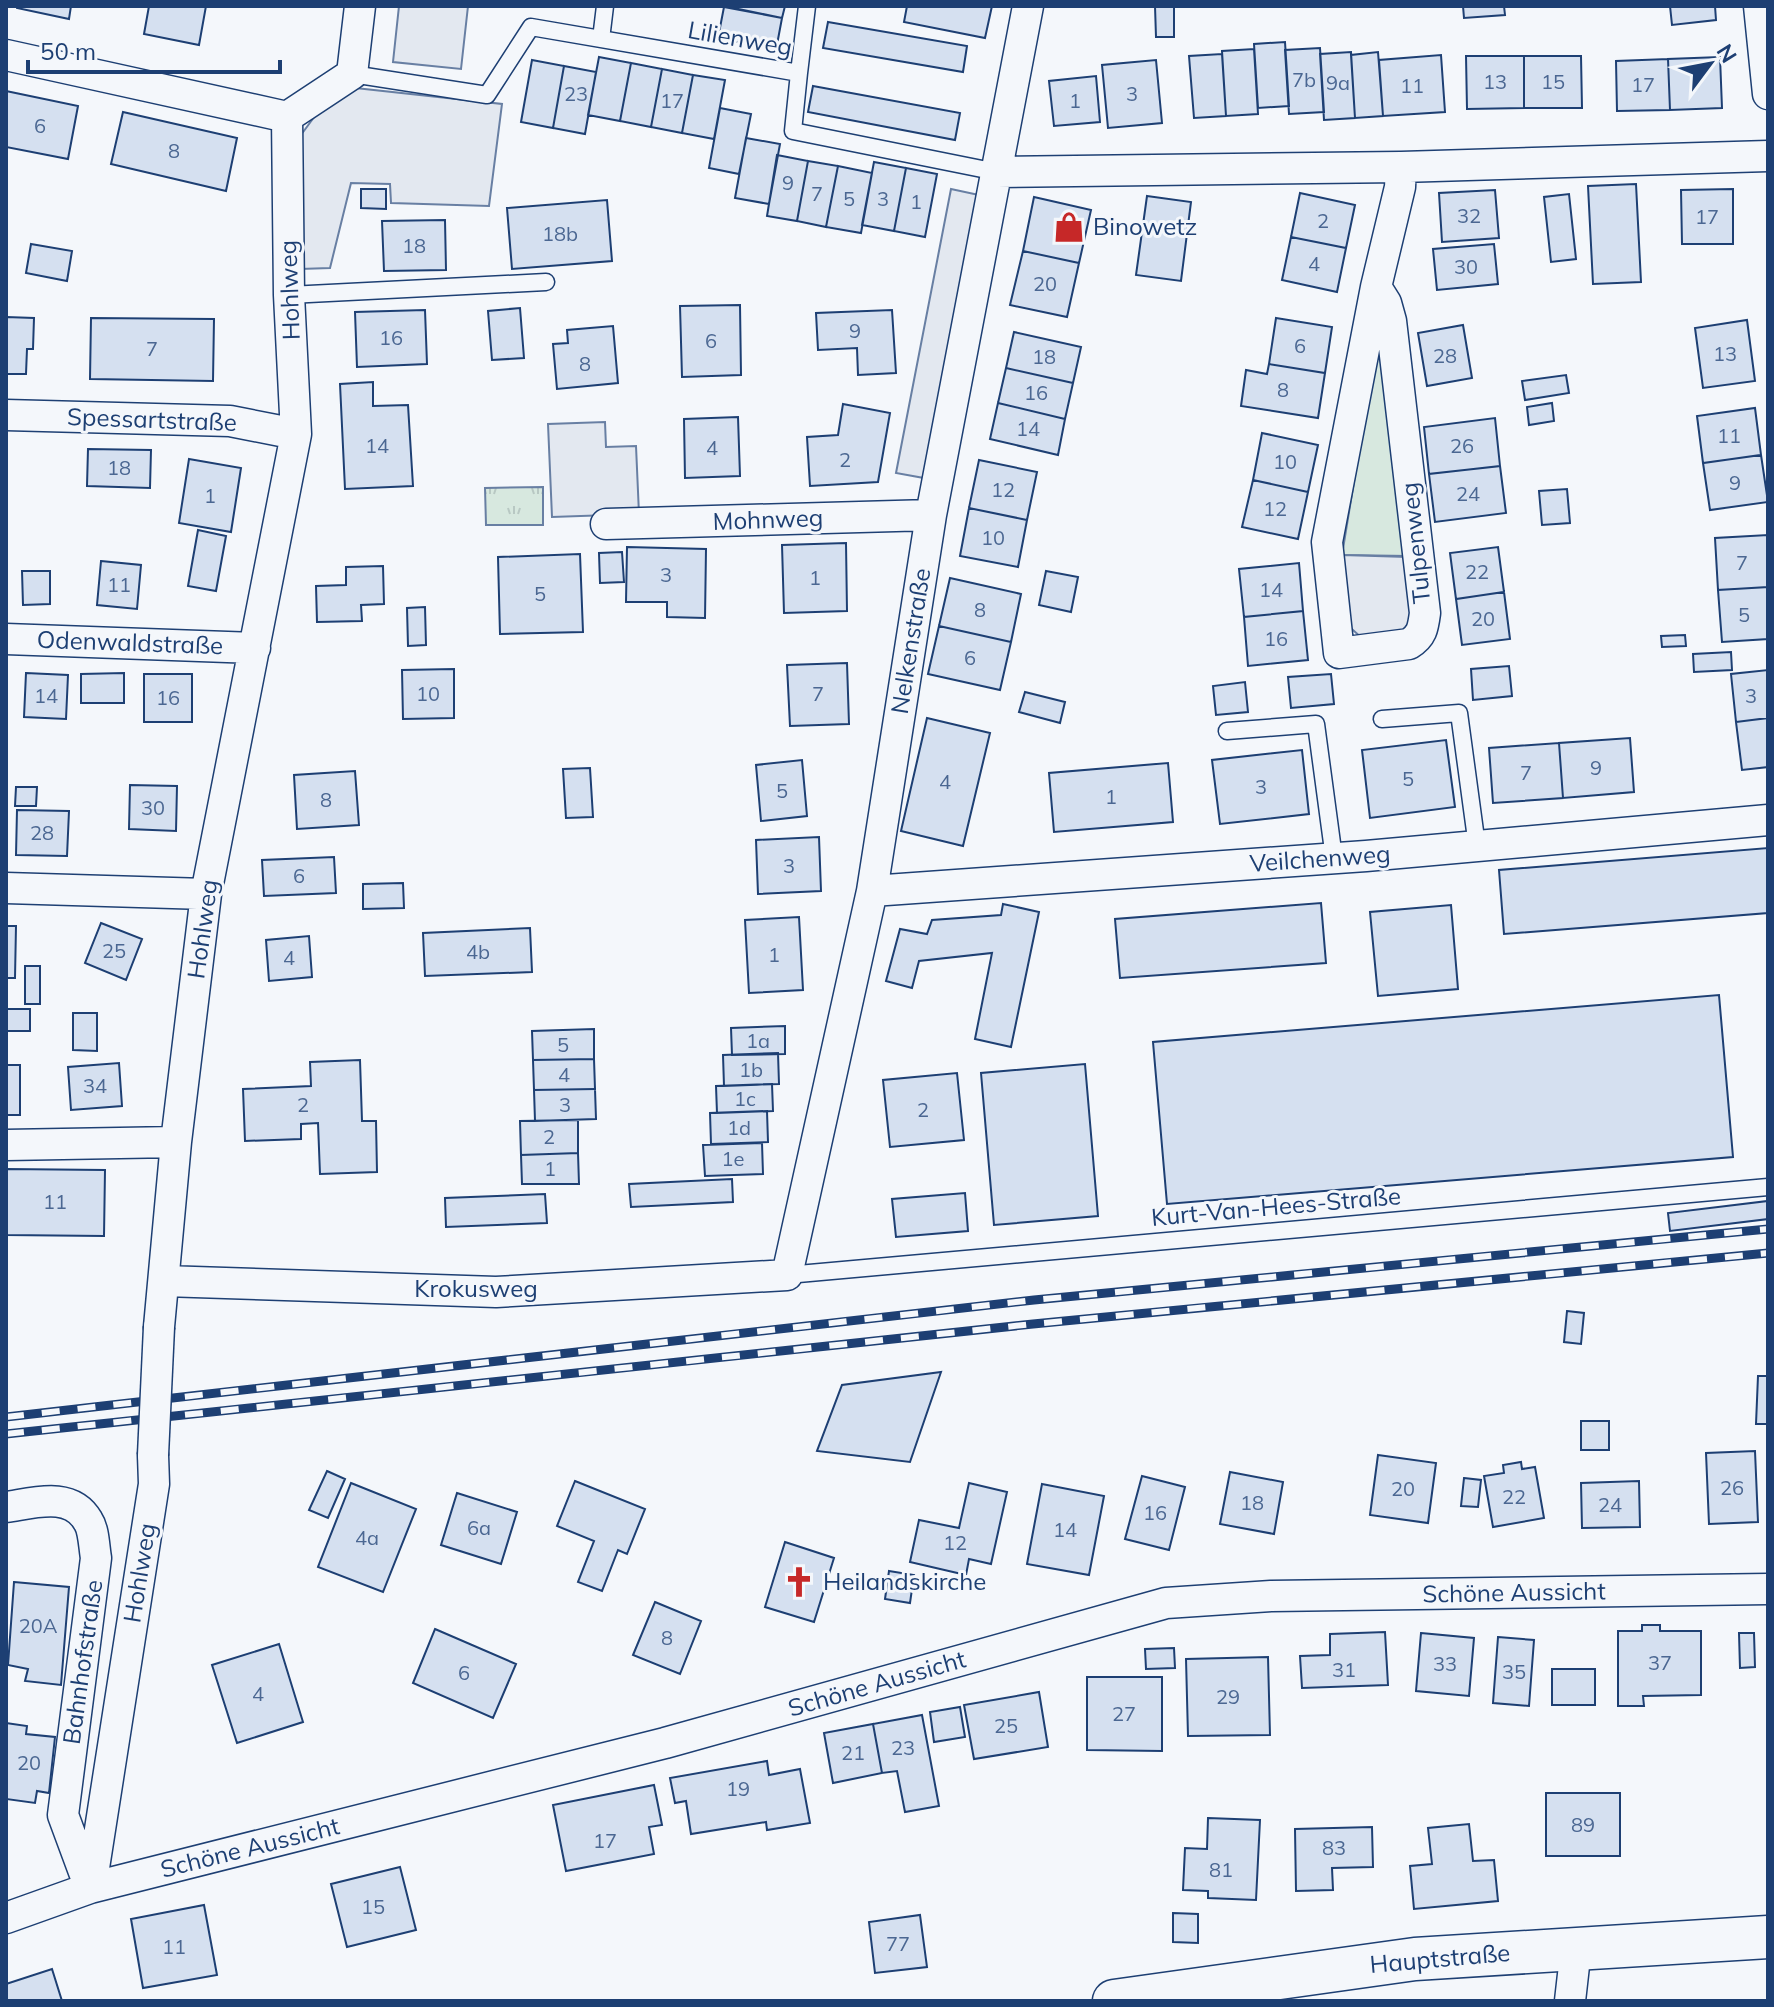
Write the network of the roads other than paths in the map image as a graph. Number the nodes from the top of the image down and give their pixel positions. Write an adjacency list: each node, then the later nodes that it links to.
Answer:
1 (360, 6): 9 (street)
2 (605, 6): 6 (lane)
3 (807, 6): 8 (lane)
4 (1028, 6): 14 (street, Nelkenstraße)
5 (1759, 6): 10 (street)
6 (601, 39): 8 (lane, Lilienweg); 9 (lane, Lilienweg)
7 (6, 55): 11 (street)
8 (799, 73): 14 (lane, Lilienweg)
9 (352, 74): 11 (street)
10 (1768, 94)
11 (287, 117): 17 (street, Hohlweg)
12 (1768, 156): 13 (street)
13 (1401, 167): 14 (street); 16 (street, Tulpenweg)
14 (997, 172): 20 (street, Nelkenstraße)
15 (546, 282): 17 (lane)
16 (1376, 287): 16 (street, Tulpenweg)
17 (289, 295): 19 (street, Hohlweg)
18 (6, 415): 19 (street, Spessartstraße)
19 (296, 434): 23 (street, Hohlweg)
20 (931, 515): 21 (street, Mohnweg); 30 (street, Nelkenstraße)
21 (606, 524)
22 (6, 639): 23 (street, Odenwaldstraße)
23 (255, 648): 31 (street, Hohlweg)
24 (1382, 719): 27 (lane)
25 (1227, 731): 28 (lane)
26 (1768, 820): 27 (street, Veilchenweg)
27 (1477, 846): 28 (street, Veilchenweg)
28 (1334, 858): 30 (street, Veilchenweg)
29 (6, 888): 31 (street)
30 (872, 891): 35 (street, Nelkenstraße)
31 (206, 894): 32 (street, Hohlweg)
32 (176, 1142): 33 (street); 36 (street, Hohlweg)
33 (6, 1145)
34 (1768, 1187): 35 (lane, Kurt-Van-Hees-Straße)
35 (787, 1275): 36 (street, Krokusweg)
36 (164, 1281): 39 (street, Hohlweg, bridge)
37 (6, 1507): 39 (street, Bahnhofstraße)
38 (1768, 1589): 39 (street, Schöne Aussicht)
39 (90, 1888): 40 (street, Schöne Aussicht)
40 (6, 1918)
41 (1768, 1937): 42 (street, Hauptstraße)
42 (1576, 1948): 43 (street, Hauptstraße); 44 (street)
43 (1114, 2001)
44 (1570, 2001)

